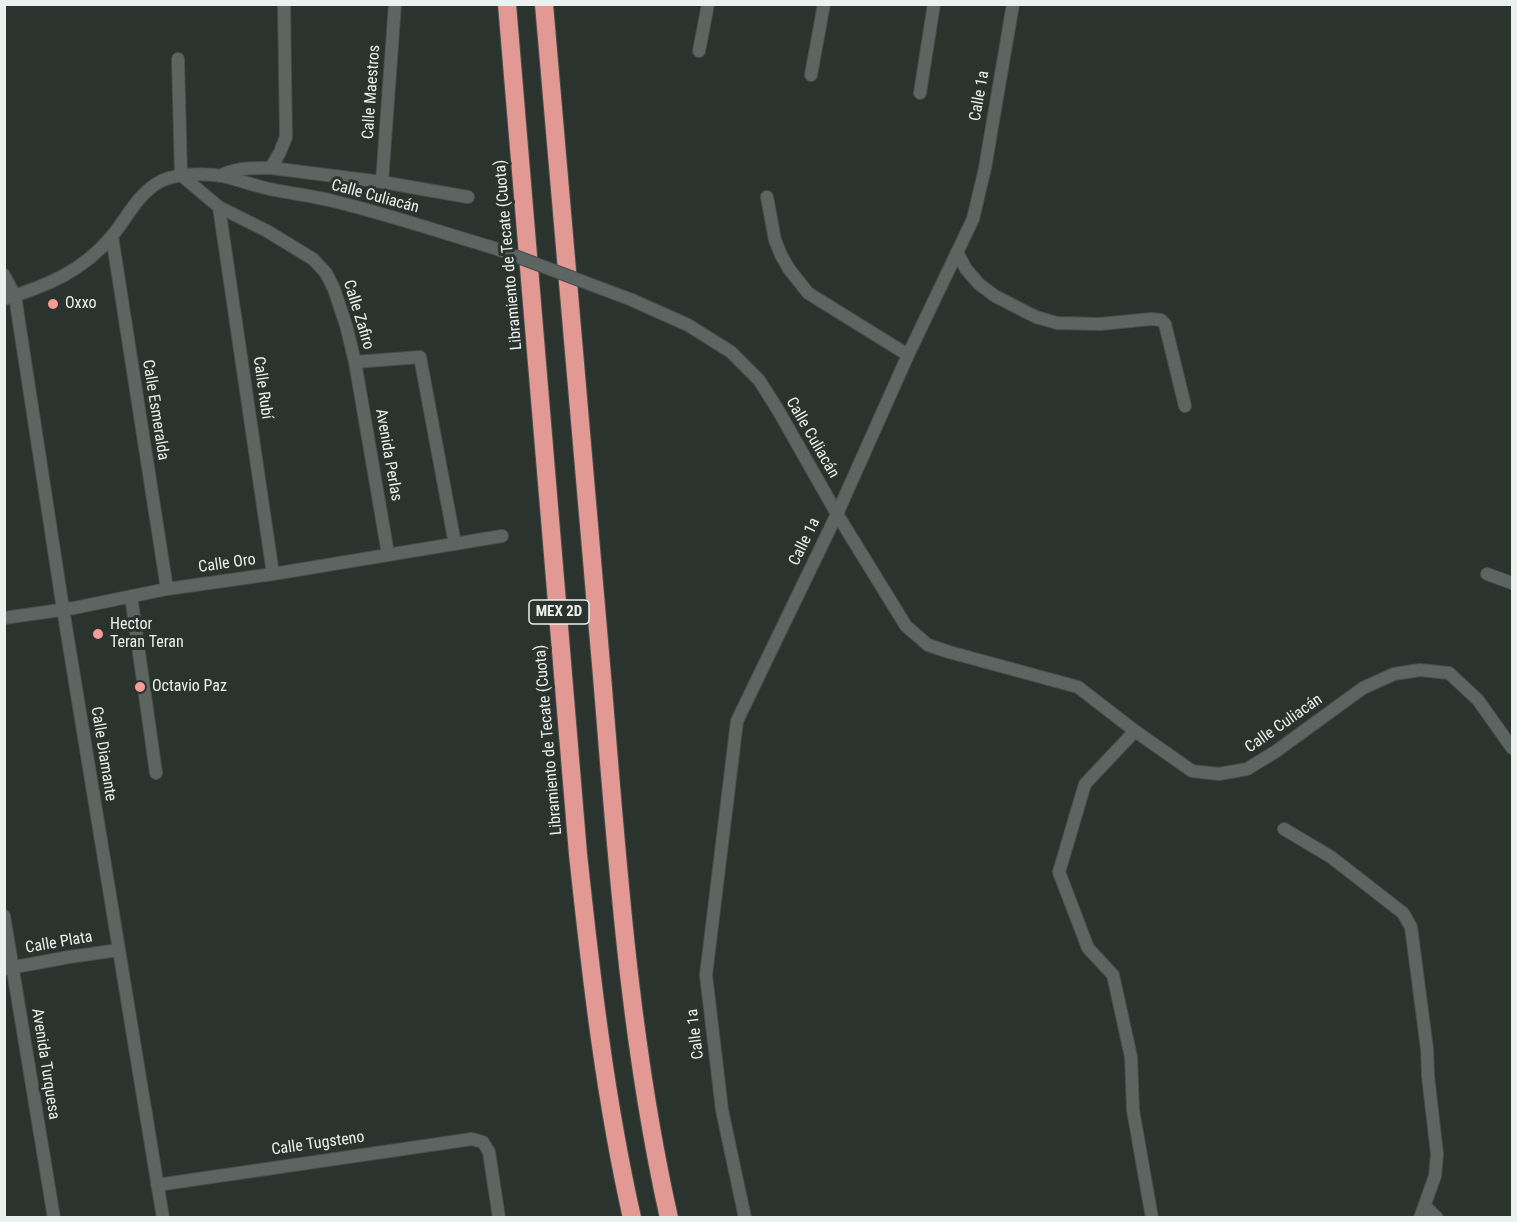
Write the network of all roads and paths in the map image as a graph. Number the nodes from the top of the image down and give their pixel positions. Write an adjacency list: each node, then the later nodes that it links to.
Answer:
1 (284, 4): 13 (street)
2 (395, 4): 16 (street, Calle Maestros)
3 (507, 4): 50 (highway, Libramiento de Tecate (Cuota) / MEX 2D)
4 (544, 4): 51 (highway, MEX 2D)
5 (708, 4): 9 (street)
6 (824, 4): 11 (street)
7 (934, 4): 12 (street)
8 (1013, 4): 21 (street, Calle 1a)
9 (699, 51)
10 (178, 59): 14 (street)
11 (811, 75)
12 (920, 93)
13 (271, 168): 15 (street); 16 (street)
14 (181, 175): 15 (street, Calle Culiacán); 19 (street, Calle Zafiro); 20 (street, Calle Culiacán)
15 (220, 176): 27 (street, Calle Culiacán, bridge)
16 (382, 182): 17 (street)
17 (468, 197)
18 (767, 197): 24 (street)
19 (219, 207): 25 (street, Calle Zafiro); 31 (street, Calle Rubí)
20 (112, 236): 23 (street, Calle Culiacán); 34 (street, Calle Esmeralda)
21 (957, 252): 24 (street, Calle 1a); 26 (street)
22 (4, 275): 23 (street, Calle Diamante)
23 (10, 297): 36 (street, Calle Diamante)
24 (908, 355): 27 (street, Calle 1a)
25 (355, 362): 29 (street, Calle Zafiro); 30 (street, Avenida Perlas)
26 (1185, 406)
27 (837, 514): 38 (street, Calle Culiacán); 52 (street, Calle 1a)
28 (502, 536): 29 (street, Calle Oro)
29 (455, 544): 30 (street, Calle Oro)
30 (388, 554): 31 (street, Calle Oro)
31 (273, 574): 34 (street, Calle Oro)
32 (1487, 574): 33 (street)
33 (1512, 583)
34 (167, 589): 35 (street, Calle Oro)
35 (131, 596): 36 (street, Calle Oro); 40 (street)
36 (63, 609): 37 (street, Calle Oro); 43 (street, Calle Diamante)
37 (4, 618)
38 (1136, 731): 39 (street, Calle Culiacán); 53 (street)
39 (1512, 747)
40 (156, 773)
41 (1284, 829): 46 (street)
42 (4, 916): 44 (street, Avenida Turquesa)
43 (119, 950): 44 (street, Calle Plata); 45 (street, Calle Diamante)
44 (9, 969): 47 (street, Avenida Turquesa)
45 (157, 1185): 48 (street, Calle Diamante); 49 (street, Calle Tugsteno)
46 (1423, 1212): 54 (street)
47 (54, 1218)
48 (163, 1218)
49 (499, 1218)
50 (632, 1218)
51 (669, 1218)
52 (745, 1218)
53 (1152, 1218)
54 (1437, 1218)

